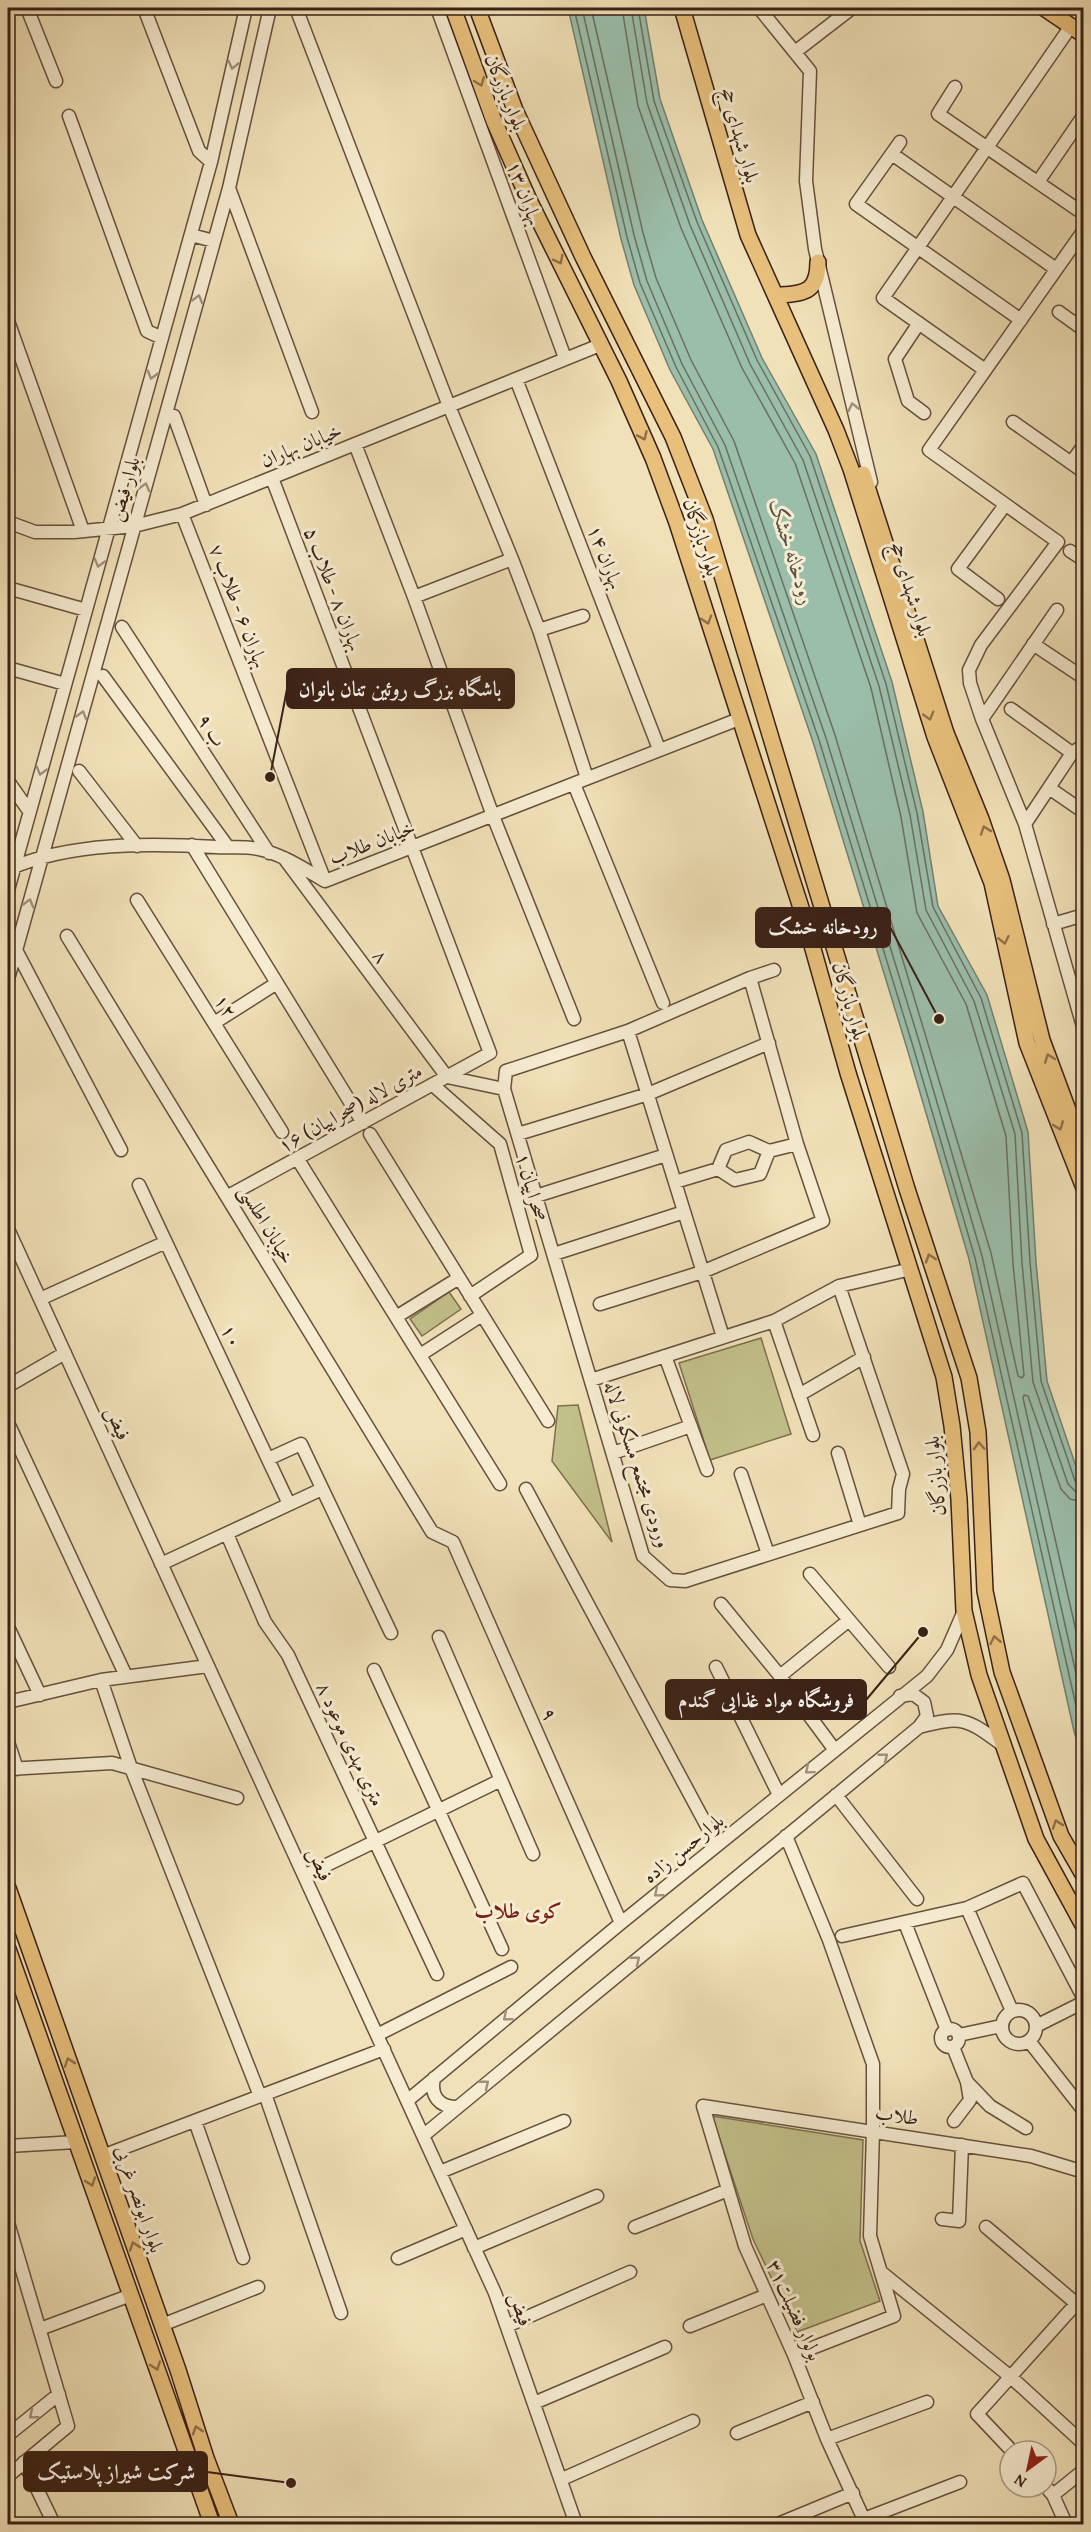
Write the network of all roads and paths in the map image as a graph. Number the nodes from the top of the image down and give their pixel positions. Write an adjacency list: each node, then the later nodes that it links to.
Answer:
1 (27, 8): 18 (street)
2 (144, 8): 25 (street)
3 (246, 8): 25 (street, بلوار فیض, one-way to 25)
4 (270, 8): 27 (street, بلوار فیض)
5 (296, 8): 47 (street)
6 (437, 8): 44 (street, بهاران ۱۳)
7 (453, 8): 16 (main road, بلوار بازرگان)
8 (477, 8): 15 (main road, بلوار بازرگان)
9 (682, 8): 141 (main road, بلوار شهدای حج, one-way to 141)
10 (692, 8): 36 (main road, بلوار شهدای حج)
11 (759, 8): 17 (street)
12 (852, 8): 17 (street)
13 (1044, 8): 14 (main road)
14 (1077, 31): 23 (street)
15 (487, 37): 16 (main road); 122 (main road, بلوار بازرگان)
16 (465, 42): 43 (main road, بلوار بازرگان, one-way to 43)
17 (795, 52): 34 (street)
18 (56, 81)
19 (955, 87): 23 (street)
20 (1083, 115): 26 (street)
21 (69, 116): 42 (street)
22 (900, 142): 24 (street)
23 (987, 147): 26 (street); 28 (street)
24 (892, 154): 28 (street); 33 (street)
25 (212, 162): 31 (street, بلوار فیض)
26 (1038, 182): 29 (street)
27 (229, 188): 32 (street, بلوار فیض); 48 (street)
28 (953, 197): 33 (street); 35 (street)
29 (1083, 214)
30 (1083, 230): 35 (street)
31 (191, 235): 32 (street); 42 (street, بلوار فیض)
32 (214, 241): 62 (street, بلوار فیض, one-way to 32)
33 (918, 248): 38 (street); 40 (street)
34 (818, 262): 36 (main road); 61 (street, one-way to 34)
35 (1056, 269): 38 (street)
36 (781, 295): 61 (main road, بلوار شهدای حج)
37 (1059, 312): 41 (street)
38 (1021, 320): 45 (street)
39 (8, 321): 64 (street)
40 (919, 323): 45 (street); 49 (street)
41 (1083, 330)
42 (162, 338): 63 (street, بلوار فیض, one-way to 63)
43 (600, 345): 44 (street, خیابان بهاران); 82 (main road, بلوار بازرگان, one-way to 82)
44 (565, 358): 46 (street, خیابان بهاران)
45 (985, 370): 58 (street)
46 (516, 379): 47 (street, خیابان بهاران); 85 (street, بهاران ۱۴)
47 (449, 406): 52 (street, خیابان بهاران); 66 (street)
48 (312, 412)
49 (924, 413)
50 (174, 416): 57 (street)
51 (1012, 422): 54 (street)
52 (355, 444): 56 (street, خیابان بهاران); 69 (street)
53 (1083, 445): 54 (street)
54 (1071, 463): 55 (street)
55 (1083, 472)
56 (272, 478): 57 (street, خیابان بهاران); 99 (street, بهاران ۸ - طلاب ۵)
57 (206, 505): 59 (street, خیابان بهاران)
58 (1005, 505): 70 (street); 83 (street)
59 (182, 514): 62 (street, خیابان بهاران); 104 (street, بهاران ۶ - طلاب ۷)
60 (8, 522): 64 (street, خیابان بهاران)
61 (881, 525): 135 (main road, بلوار شهدای حج, one-way to 61)
62 (134, 526): 63 (street, خیابان بهاران); 101 (street, بلوار فیض, one-way to 62)
63 (109, 529): 64 (street, خیابان بهاران); 72 (street, بلوار فیض, one-way to 72)
64 (83, 531)
65 (1070, 551): 67 (street)
66 (512, 559): 69 (street); 75 (street)
67 (1083, 560)
68 (8, 588): 72 (street)
69 (414, 597): 94 (street)
70 (998, 599)
71 (1057, 609): 76 (street)
72 (86, 610): 80 (street, بلوار فیض)
73 (583, 616): 75 (street)
74 (122, 627): 100 (street, ۹ ب)
75 (539, 630): 88 (street)
76 (1033, 644): 79 (street); 83 (street)
77 (8, 668): 80 (street)
78 (103, 676): 98 (street)
79 (1083, 678)
80 (65, 684): 92 (street, بلوار فیض, one-way to 92)
81 (1011, 709): 86 (street)
82 (738, 718): 85 (street, خیابان طلاب); 123 (main road, بلوار بازرگان)
83 (982, 719): 95 (street)
84 (1083, 745): 86 (street)
85 (658, 749): 88 (street, خیابان طلاب)
86 (1072, 753): 91 (street)
87 (79, 771): 97 (street)
88 (587, 778): 90 (street, خیابان طلاب)
89 (8, 781): 92 (street)
90 (574, 784): 94 (street, خیابان طلاب); 115 (street)
91 (1049, 788): 93 (street); 95 (street)
92 (29, 812): 103 (street, بلوار فیض)
93 (1083, 812)
94 (493, 816): 99 (street, خیابان طلاب); 116 (street)
95 (1024, 824): 108 (street)
96 (192, 845): 97 (street, خیابان طلاب); 98 (street, خیابان طلاب); 114 (street)
97 (137, 846): 101 (street, خیابان طلاب)
98 (228, 848): 100 (street, خیابان طلاب)
99 (412, 848): 104 (street, خیابان طلاب); 121 (street, بهاران ۸ - طلاب ۵)
100 (269, 853): 102 (street, خیابان طلاب)
101 (41, 858): 103 (street, خیابان طلاب); 110 (street, بلوار فیض, one-way to 101)
102 (284, 858): 104 (street, خیابان طلاب); 124 (street, ۸)
103 (11, 868): 105 (street, بلوار فیض)
104 (325, 881)
105 (8, 890)
106 (137, 900): 117 (street, ۱۲)
107 (1083, 915): 108 (street)
108 (1053, 924): 118 (street)
109 (67, 936): 142 (street, خيابان اطلسى)
110 (16, 950): 113 (street, بلوار فیض); 133 (street)
111 (774, 970): 112 (street)
112 (750, 978): 119 (street); 120 (street)
113 (8, 980)
114 (277, 983): 117 (street); 128 (street)
115 (663, 1003)
116 (574, 1019)
117 (214, 1023): 129 (street, ۱۲)
118 (1083, 1030)
119 (628, 1031): 126 (street); 127 (street)
120 (770, 1043): 127 (street); 132 (street)
121 (490, 1053): 124 (street, ۱۶ متری لاله (صحراییان))
122 (872, 1072): 123 (main road); 217 (main road, بلوار بازرگان, one-way to 122)
123 (848, 1073): 148 (main road, بلوار بازرگان)
124 (447, 1077): 125 (street, ۱۶ متری لاله (صحراییان)); 126 (street)
125 (433, 1085): 128 (street, ۱۶ متری لاله (صحراییان)); 152 (street, صحراییان ۱)
126 (504, 1089): 131 (street, ورودی مجتمع مسکونی لاله)
127 (648, 1094): 131 (street); 136 (street)
128 (363, 1123): 137 (street, ۱۶ متری لاله (صحراییان))
129 (282, 1132)
130 (370, 1134): 150 (street)
131 (518, 1134): 143 (street, ورودی مجتمع مسکونی لاله)
132 (797, 1144): 134 (street); 149 (street)
133 (121, 1150)
134 (769, 1151): 138 (street); 138 (street)
135 (1083, 1153)
136 (666, 1155): 139 (street); 143 (street)
137 (297, 1158): 142 (street, ۱۶ متری لاله (صحراییان)); 156 (street)
138 (718, 1169): 139 (street)
139 (675, 1182): 144 (street)
140 (139, 1185): 146 (street, ۱۰)
141 (1083, 1188)
142 (228, 1196): 180 (street, خيابان اطلسى)
143 (536, 1196): 147 (street, ورودی مجتمع مسکونی لاله)
144 (684, 1212): 147 (street); 149 (street)
145 (8, 1229): 153 (street, فیض)
146 (166, 1242): 153 (street); 172 (street, ۱۰)
147 (554, 1254): 163 (street, ورودی مجتمع مسکونی لاله)
148 (911, 1269): 151 (street); 186 (main road, بلوار بازرگان)
149 (702, 1272): 154 (street); 158 (street)
150 (459, 1278): 152 (street); 156 (street)
151 (839, 1286): 157 (street); 162 (street, ورودی مجتمع مسکونی لاله)
152 (470, 1296): 155 (street)
153 (40, 1299): 159 (street, فیض)
154 (600, 1304)
155 (482, 1315): 160 (street); 166 (street)
156 (396, 1317): 160 (street)
157 (774, 1321): 158 (street); 165 (street)
158 (723, 1337): 161 (street)
159 (65, 1353): 164 (street); 183 (street, فیض)
160 (420, 1355): 175 (street)
161 (665, 1356): 163 (street); 168 (street)
162 (864, 1357): 165 (street); 179 (street, ورودی مجتمع مسکونی لاله)
163 (591, 1380): 170 (street, ورودی مجتمع مسکونی لاله)
164 (8, 1386)
165 (799, 1395): 169 (street)
166 (548, 1421)
167 (8, 1423): 195 (street)
168 (691, 1426): 170 (street); 173 (street)
169 (813, 1435)
170 (613, 1453): 182 (street, ورودی مجتمع مسکونی لاله)
171 (838, 1453): 179 (street)
172 (268, 1459): 177 (street); 178 (street, ۱۰)
173 (707, 1470)
174 (741, 1474): 182 (street)
175 (500, 1484)
176 (526, 1488): 214 (street)
177 (322, 1489): 178 (street); 189 (street)
178 (289, 1504): 181 (street)
179 (860, 1525): 182 (street, ورودی مجتمع مسکونی لاله)
180 (432, 1532): 221 (street, ۹)
181 (227, 1533): 183 (street); 213 (street, ۸ متری مهدی موعود)
182 (768, 1554)
183 (161, 1564): 191 (street, فیض)
184 (810, 1574): 187 (street)
185 (721, 1604): 196 (street)
186 (964, 1611): 199 (street, بلوارحسن زاده); 203 (main road, بلوار بازرگان)
187 (849, 1620): 193 (street); 196 (street)
188 (8, 1627): 198 (street)
189 (391, 1633)
190 (439, 1637): 207 (street)
191 (208, 1666): 195 (street); 216 (street, فیض)
192 (716, 1667): 209 (street)
193 (889, 1667)
194 (374, 1670): 211 (street)
195 (126, 1676): 197 (street)
196 (780, 1676): 204 (street)
197 (101, 1680): 198 (street); 205 (street)
198 (39, 1695): 200 (street)
199 (899, 1697): 201 (street); 204 (street, بلوارحسن زاده)
200 (8, 1702)
201 (919, 1727): 203 (street); 208 (street, one-way to 201)
202 (8, 1742): 206 (street)
203 (1004, 1746): 224 (main road, بلوار بازرگان)
204 (834, 1749): 209 (street, بلوارحسن زاده, one-way to 209)
205 (131, 1768): 206 (street); 210 (street); 243 (street)
206 (12, 1769)
207 (501, 1780): 211 (street); 215 (street)
208 (836, 1795): 212 (street); 219 (street)
209 (779, 1796): 214 (street, بلوارحسن زاده)
210 (237, 1798)
211 (439, 1810): 213 (street); 227 (street)
212 (786, 1836): 248 (street, one-way to 212); 254 (street)
213 (375, 1841): 216 (street); 230 (street, ۸ متری مهدی موعود)
214 (717, 1845): 221 (street, بلوارحسن زاده, one-way to 221)
215 (533, 1854)
216 (304, 1876): 237 (street, فیض)
217 (1083, 1876)
218 (8, 1888): 231 (main road, بلوار ابونصر غربی)
219 (917, 1899)
220 (967, 1908): 222 (street); 233 (street); 234 (street)
221 (621, 1923): 241 (street, بلوارحسن زاده, one-way to 241)
222 (906, 1923): 223 (street); 226 (street)
223 (891, 1925): 225 (street); 226 (street)
224 (1083, 1927)
225 (842, 1936)
226 (911, 1942): 238 (street)
227 (502, 1948)
228 (8, 1949): 232 (main road, بلوار ابونصر غربی)
229 (511, 1967): 237 (street)
230 (438, 1974)
231 (43, 1988): 232 (main road); 259 (main road, بلوار ابونصر غربی, one-way to 231)
232 (23, 1994): 256 (main road, بلوار ابونصر غربی)
233 (1083, 2000): 236 (street)
234 (1012, 2011): 235 (street); 236 (street)
235 (1001, 2026): 238 (street); 239 (street)
236 (1036, 2026): 239 (street)
237 (377, 2035): 240 (street, فیض)
238 (956, 2041): 242 (street)
239 (1029, 2041): 249 (street)
240 (384, 2049): 243 (street); 245 (street, فیض)
241 (434, 2078): 245 (street, بلوارحسن زاده); 248 (street)
242 (967, 2082): 244 (street); 247 (street)
243 (262, 2095): 250 (street); 278 (street)
244 (970, 2100): 247 (street); 252 (street)
245 (407, 2101): 255 (street, فیض)
246 (703, 2106): 254 (street, طلاب); 262 (street, بولوار فضیلت۳۱)
247 (990, 2106): 253 (street)
248 (457, 2107): 255 (street)
249 (1083, 2111)
250 (195, 2121): 259 (street); 270 (street)
251 (564, 2121): 260 (street)
252 (954, 2121)
253 (1026, 2128)
254 (873, 2131): 257 (street, طلاب); 272 (street)
255 (424, 2135): 260 (street, فیض)
256 (76, 2142): 258 (street); 275 (main road, بلوار ابونصر غربی, one-way to 275)
257 (962, 2145): 261 (street, طلاب); 264 (street)
258 (8, 2146)
259 (102, 2156): 279 (main road, بلوار ابونصر غربی, one-way to 259)
260 (440, 2172): 268 (street, فیض)
261 (1083, 2172)
262 (728, 2190): 266 (street); 276 (street, بولوار فضیلت۳۱)
263 (597, 2196): 269 (street)
264 (942, 2219)
265 (9, 2226): 282 (street)
266 (635, 2227)
267 (987, 2227): 277 (street)
268 (466, 2229): 269 (street, فیض); 271 (street)
269 (474, 2248): 280 (street, فیض)
270 (243, 2258)
271 (398, 2258)
272 (880, 2271): 284 (street); 285 (street)
273 (630, 2272): 280 (street)
274 (258, 2287): 279 (street)
275 (131, 2295): 282 (street); 306 (main road, بلوار ابونصر غربی, one-way to 306)
276 (767, 2295): 281 (street); 284 (street, بولوار فضیلت۳۱)
277 (1081, 2303): 285 (street)
278 (340, 2313)
279 (162, 2325): 307 (main road, بلوار ابونصر غربی, one-way to 279)
280 (507, 2326): 289 (street, فیض)
281 (690, 2326)
282 (40, 2329): 286 (street)
283 (665, 2347): 289 (street)
284 (794, 2355): 287 (street, بولوار فضیلت۳۱)
285 (1012, 2378): 294 (street); 295 (street)
286 (58, 2394): 292 (street, one-way to 292); 296 (street)
287 (813, 2402): 291 (street); 293 (street, بولوار فضیلت۳۱)
288 (927, 2402): 293 (street)
289 (534, 2403): 299 (street, فیض)
290 (693, 2421): 299 (street)
291 (737, 2433)
292 (8, 2435)
293 (827, 2439): 302 (street, بولوار فضیلت۳۱)
294 (1001, 2439)
295 (1083, 2444)
296 (24, 2462): 298 (street); 305 (street)
297 (1083, 2470): 301 (street)
298 (8, 2476)
299 (562, 2479): 308 (street, فیض)
300 (960, 2482): 304 (street)
301 (1058, 2485)
302 (853, 2493): 304 (street, بولوار فضیلت۳۱); 309 (street)
303 (1053, 2499): 310 (street)
304 (865, 2522)
305 (54, 2524)
306 (212, 2524)
307 (231, 2524)
308 (576, 2524)
309 (778, 2524)
310 (1066, 2524)

